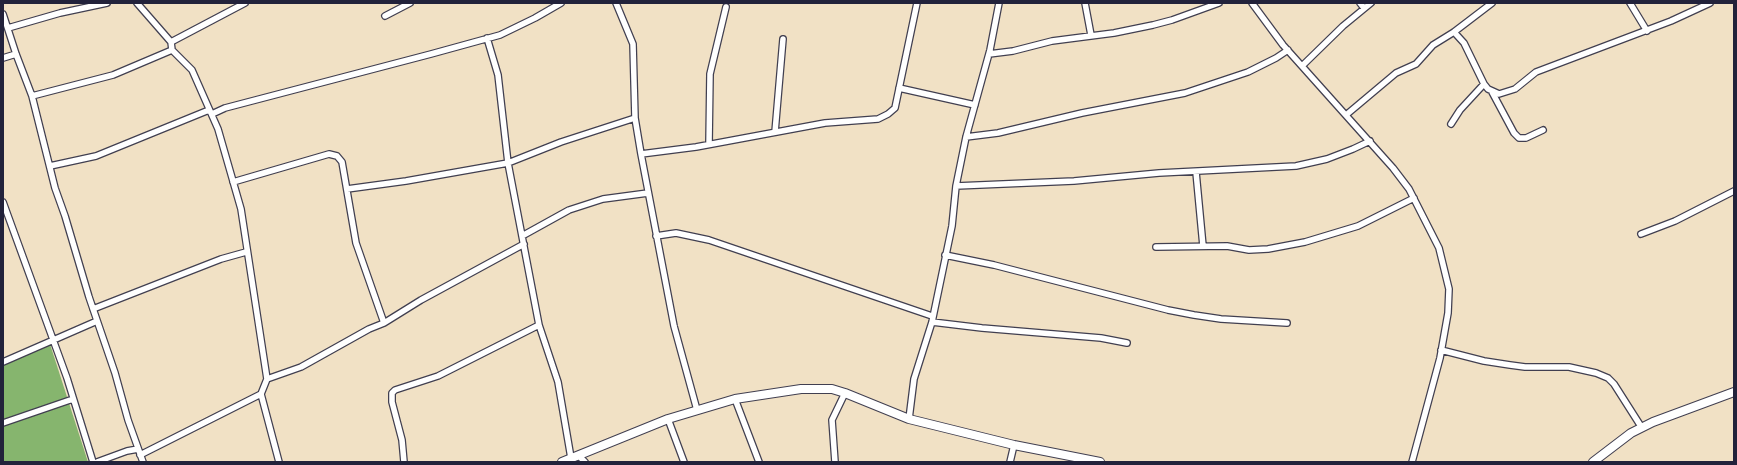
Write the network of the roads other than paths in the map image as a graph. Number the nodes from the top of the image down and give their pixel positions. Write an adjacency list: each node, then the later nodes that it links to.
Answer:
1 (108, 3): 21 (street)
2 (137, 3): 27 (street)
3 (245, 3): 27 (street)
4 (410, 3): 20 (street)
5 (561, 3): 25 (street)
6 (616, 3): 41 (street)
7 (917, 3): 35 (street)
8 (999, 3): 31 (street)
9 (1085, 3): 24 (street)
10 (1219, 3): 24 (street)
11 (1252, 3): 29 (street)
12 (1360, 3): 18 (street)
13 (1371, 3): 18 (street)
14 (1492, 3): 23 (street)
15 (1630, 3): 22 (street)
16 (1710, 3): 22 (street)
17 (726, 7): 47 (street)
18 (1364, 8): 33 (street)
19 (3, 14): 21 (street)
20 (385, 16)
21 (8, 28): 30 (street)
22 (1647, 31): 36 (street)
23 (1454, 32): 34 (street); 40 (street)
24 (1091, 35): 31 (street)
25 (487, 38): 39 (street); 49 (street)
26 (783, 39): 44 (street)
27 (170, 42): 28 (street)
28 (172, 50): 37 (street); 39 (street)
29 (1288, 50): 33 (street); 45 (street)
30 (16, 54): 32 (street); 37 (street)
31 (989, 54): 38 (street)
32 (3, 58)
33 (1302, 66): 40 (street)
34 (1484, 84): 36 (street); 42 (street)
35 (899, 88): 38 (street); 44 (street)
36 (1492, 92): 43 (street)
37 (32, 96): 50 (street)
38 (974, 105): 45 (street)
39 (210, 112): 50 (street); 52 (street)
40 (1346, 115): 46 (street)
41 (635, 118): 48 (street); 49 (street)
42 (1451, 124)
43 (1543, 130)
44 (775, 132): 47 (street)
45 (966, 137): 53 (street)
46 (1370, 141): 51 (street); 57 (street)
47 (709, 144): 48 (street)
48 (641, 154): 56 (street)
49 (508, 164): 54 (street); 60 (street)
50 (50, 166): 67 (street)
51 (1196, 172): 53 (street); 63 (street)
52 (233, 182): 54 (street); 65 (street)
53 (956, 186): 66 (street)
54 (347, 189): 70 (street)
55 (1734, 191): 59 (street)
56 (648, 193): 60 (street); 61 (street)
57 (1414, 198): 63 (street); 75 (street)
58 (4, 206): 73 (street)
59 (1641, 234)
60 (522, 236): 62 (street)
61 (656, 236): 68 (street); 83 (street)
62 (524, 244): 70 (street); 72 (street)
63 (1203, 246): 64 (street)
64 (1156, 247)
65 (246, 252): 67 (street); 77 (street)
66 (945, 255): 68 (street); 71 (street)
67 (93, 309): 69 (street)
68 (932, 319): 74 (street); 85 (street)
69 (97, 321): 73 (street); 89 (street)
70 (384, 323): 77 (street)
71 (1287, 323)
72 (539, 325): 90 (street); 95 (street)
73 (53, 340): 76 (street); 81 (street)
74 (1127, 344)
75 (1441, 350): 87 (street); 103 (street)
76 (3, 362)
77 (267, 379): 80 (street)
78 (1734, 392): 87 (street)
79 (845, 393): 82 (street); 85 (street); 100 (street)
80 (261, 394): 89 (street); 94 (street)
81 (73, 399): 86 (street); 91 (street)
82 (735, 399): 83 (street); 99 (street)
83 (697, 410): 84 (street)
84 (668, 419): 90 (street); 98 (street)
85 (909, 419): 88 (street)
86 (3, 423)
87 (1642, 428): 104 (street)
88 (1014, 445): 101 (street); 102 (street)
89 (139, 452): 92 (street); 93 (street)
90 (574, 456): 96 (street); 97 (street)
91 (93, 462)
92 (97, 462)
93 (143, 462)
94 (279, 462)
95 (404, 462)
96 (562, 462)
97 (585, 462)
98 (684, 462)
99 (759, 462)
100 (835, 462)
101 (1010, 462)
102 (1100, 462)
103 (1412, 462)
104 (1594, 462)

